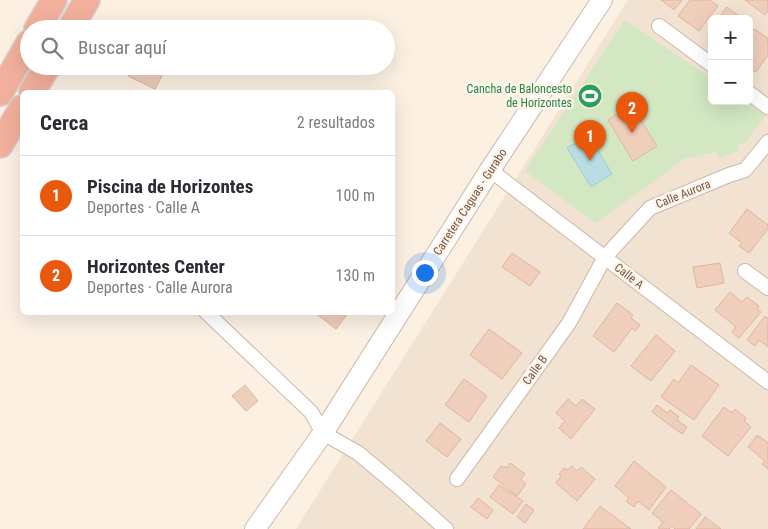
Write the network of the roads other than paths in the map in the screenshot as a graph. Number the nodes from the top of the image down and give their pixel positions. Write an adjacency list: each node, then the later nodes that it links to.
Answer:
1 (54, 0): 4 (highway)
2 (87, 0): 5 (highway)
3 (602, 0): 17 (main road, Carretera Caguas - Gurabo)
4 (42, 20)
5 (75, 20)
6 (659, 26): 8 (street)
7 (20, 59): 11 (highway)
8 (708, 62)
9 (42, 75): 10 (highway)
10 (33, 90)
11 (0, 93)
12 (753, 96): 13 (street)
13 (768, 107)
14 (20, 111): 16 (highway)
15 (768, 142): 18 (street, Calle Aurora)
16 (0, 145)
17 (490, 170): 18 (street, Calle A); 23 (main road, Carretera Caguas - Gurabo)
18 (605, 258): 22 (street, Calle A); 24 (street, Calle B)
19 (745, 271): 20 (street)
20 (768, 288)
21 (209, 315): 23 (street)
22 (768, 382)
23 (323, 433): 25 (main road, Carretera Caguas - Gurabo); 26 (street)
24 (457, 478)
25 (255, 529)
26 (446, 529)

